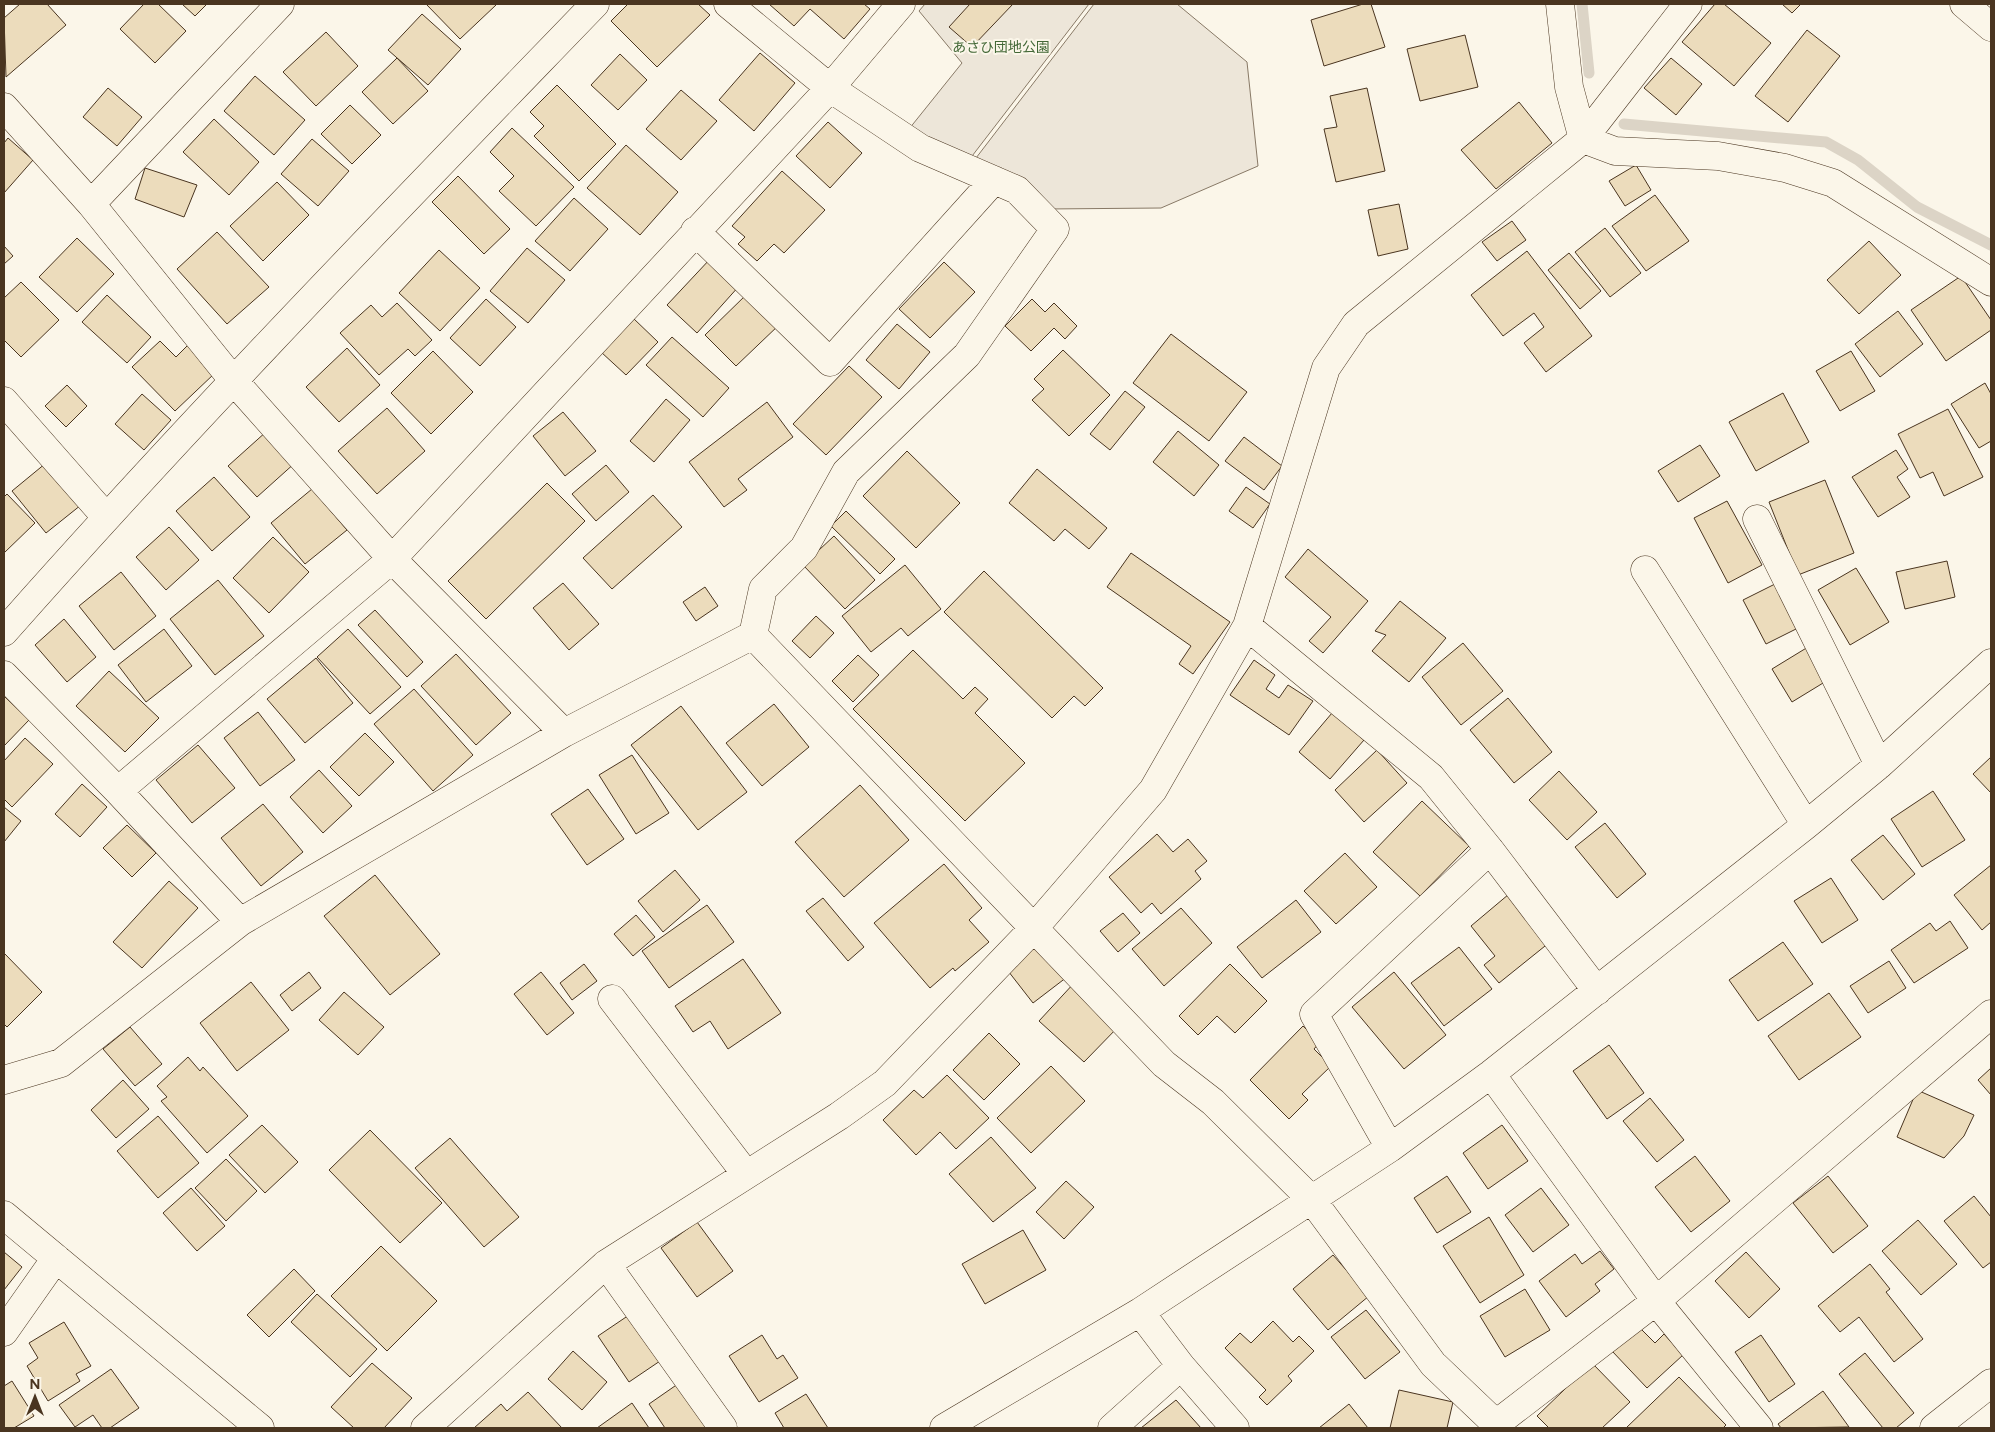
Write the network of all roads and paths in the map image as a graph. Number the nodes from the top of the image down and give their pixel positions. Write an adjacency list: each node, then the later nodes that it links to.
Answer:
1 (280, 4): 13 (street)
2 (595, 4): 16 (street)
3 (728, 4): 9 (street)
4 (901, 4): 9 (street)
5 (1560, 4): 11 (street)
6 (1688, 4): 11 (street)
7 (1964, 4): 8 (street)
8 (1991, 27)
9 (830, 88): 12 (street); 14 (street)
10 (4, 107): 13 (street)
11 (1583, 139): 15 (street); 22 (street)
12 (994, 180): 14 (street); 24 (street)
13 (90, 204): 16 (street)
14 (695, 231): 20 (street)
15 (1991, 282)
16 (233, 380): 18 (street); 20 (street)
17 (4, 401): 18 (street)
18 (106, 517): 23 (street)
19 (1757, 519): 28 (street)
20 (392, 559): 27 (street); 29 (street)
21 (1645, 570): 30 (street)
22 (1247, 626): 31 (street); 33 (street)
23 (4, 632)
24 (753, 634): 27 (street); 33 (street)
25 (1990, 667): 28 (street)
26 (4, 675): 29 (street)
27 (564, 733): 32 (street)
28 (1879, 765): 30 (street)
29 (118, 791): 32 (street)
30 (1806, 825): 34 (street)
31 (1490, 850): 34 (street); 39 (street)
32 (240, 922): 38 (street)
33 (1034, 928): 40 (street); 41 (street)
34 (1597, 991): 37 (street)
35 (612, 999): 40 (street)
36 (1991, 1014): 45 (street)
37 (1490, 1074): 39 (street); 45 (street)
38 (4, 1080)
39 (1390, 1148): 41 (street)
40 (746, 1174): 44 (street)
41 (1312, 1200): 45 (street); 46 (street)
42 (4, 1215): 43 (street)
43 (56, 1258): 47 (street); 51 (street)
44 (606, 1264): 52 (street); 53 (street)
45 (1656, 1302): 56 (street)
46 (1140, 1312): 48 (street); 50 (street)
47 (4, 1332)
48 (1181, 1366): 54 (street); 55 (street)
49 (1991, 1383): 57 (street)
50 (958, 1425)
51 (260, 1428)
52 (425, 1428)
53 (723, 1428)
54 (1112, 1428)
55 (1236, 1428)
56 (1759, 1428)
57 (1934, 1428)

